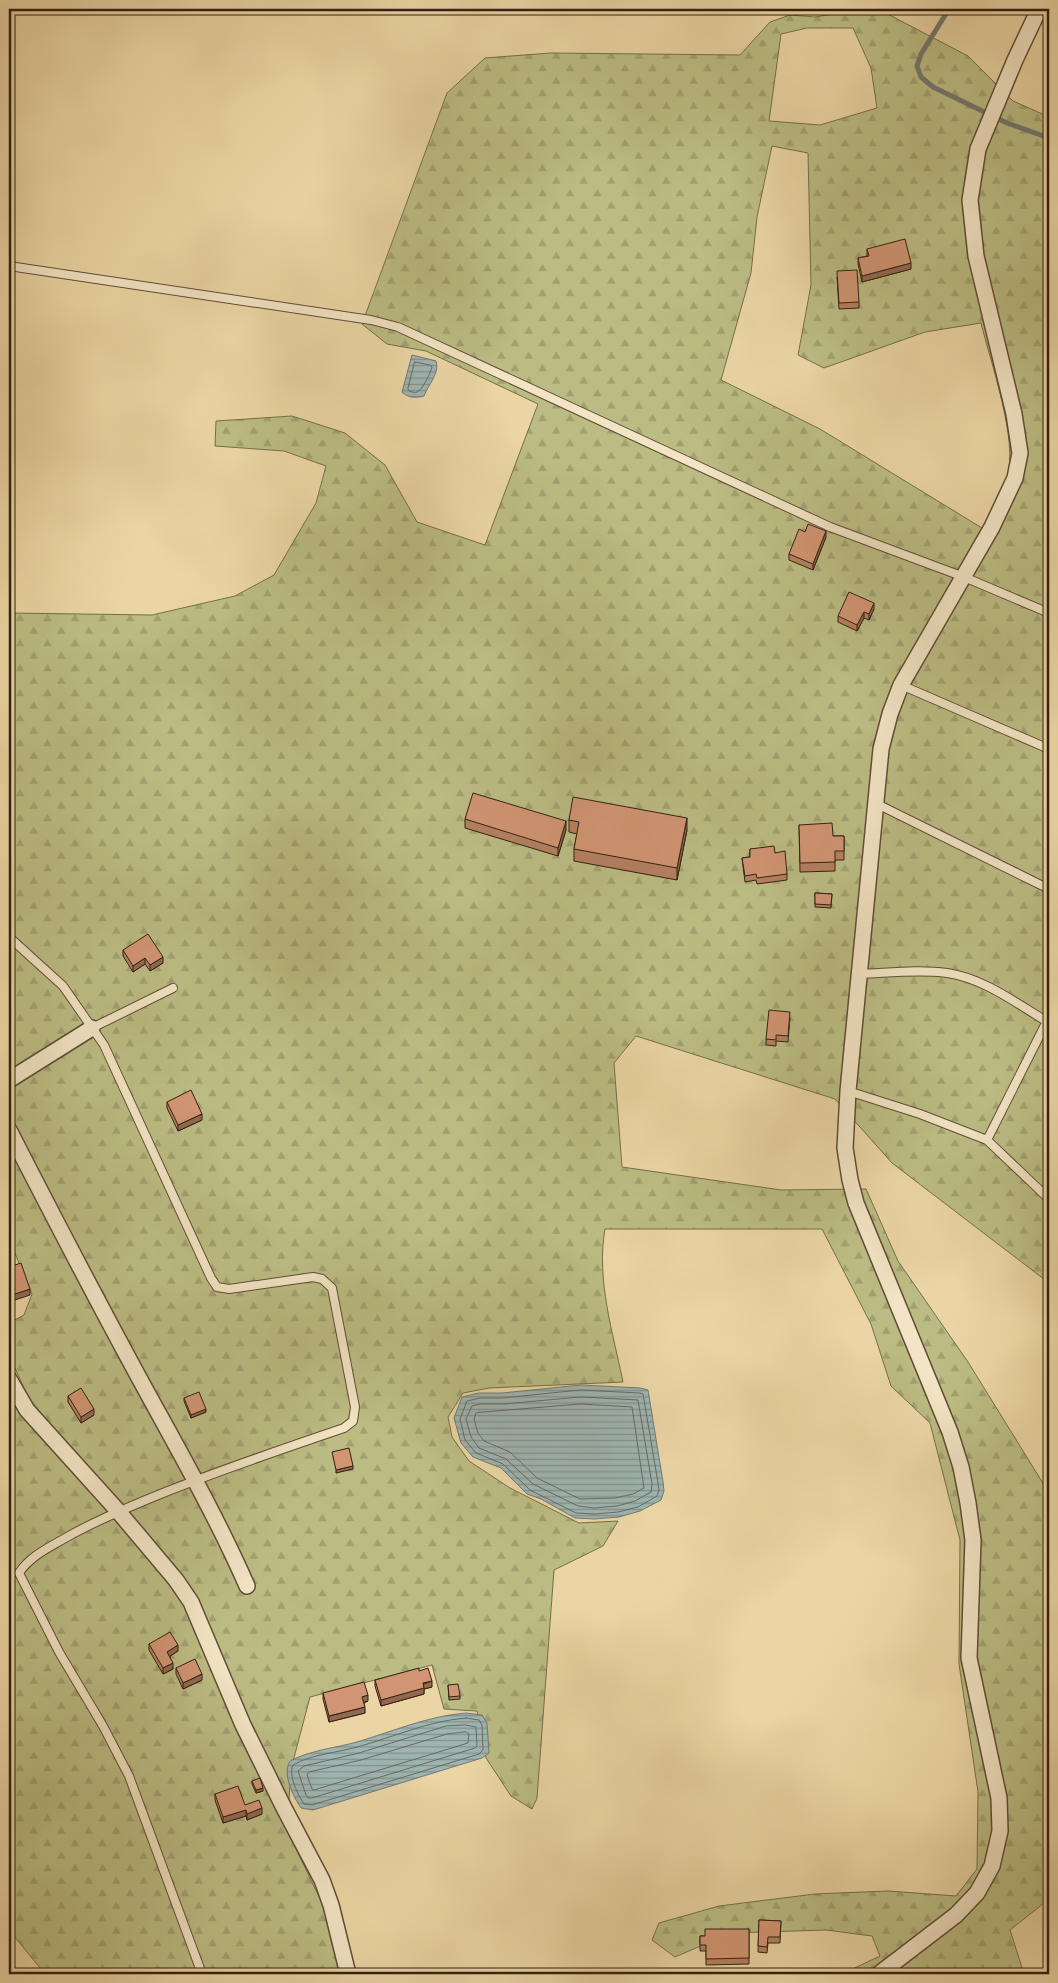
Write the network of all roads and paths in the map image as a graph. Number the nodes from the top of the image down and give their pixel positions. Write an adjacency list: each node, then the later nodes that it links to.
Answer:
1 (1039, 9): 3 (street)
2 (9, 266): 3 (lane)
3 (964, 577): 4 (lane); 5 (street)
4 (1049, 613)
5 (901, 685): 6 (lane); 7 (street)
6 (1049, 749)
7 (875, 803): 8 (lane); 10 (street)
8 (1049, 890)
9 (9, 937): 13 (lane)
10 (859, 974): 12 (lane); 15 (street)
11 (173, 988): 13 (lane)
12 (1048, 1019): 17 (lane)
13 (92, 1028): 14 (street); 20 (lane)
14 (9, 1080)
15 (848, 1091): 17 (lane); 25 (street)
16 (9, 1130): 20 (street)
17 (987, 1140): 18 (lane)
18 (1049, 1200)
19 (9, 1379): 21 (street)
20 (195, 1480): 21 (lane); 22 (street)
21 (118, 1511): 23 (lane); 24 (street)
22 (247, 1586)
23 (202, 1974)
24 (348, 1974)
25 (879, 1974)

